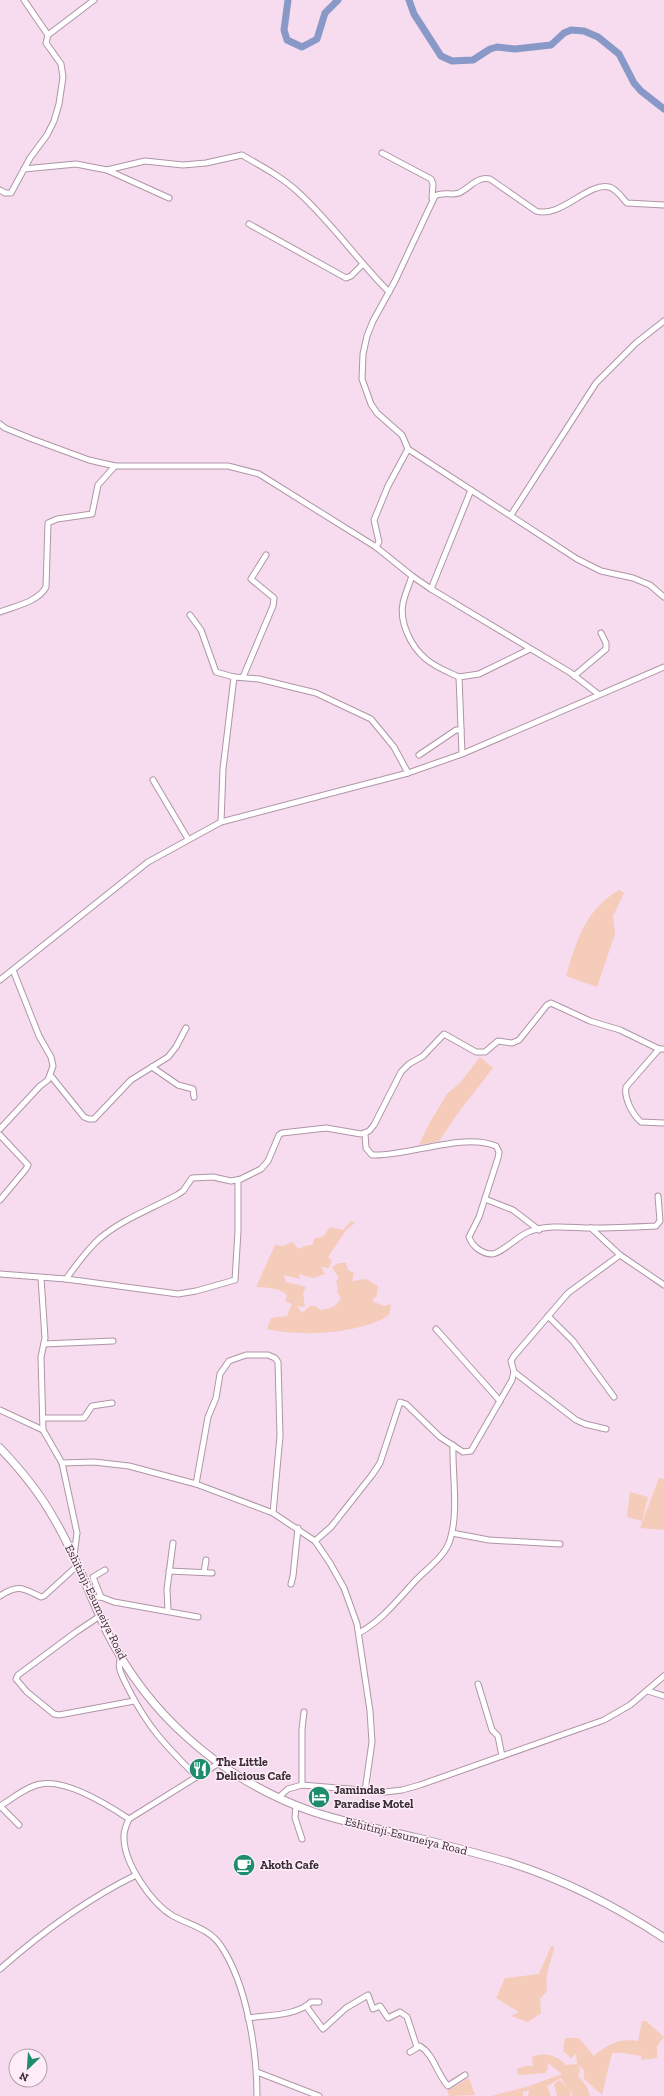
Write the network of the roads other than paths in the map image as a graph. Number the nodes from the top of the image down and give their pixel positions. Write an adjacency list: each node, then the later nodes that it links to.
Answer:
1 (24, 0): 3 (street)
2 (94, 0): 3 (street)
3 (48, 35): 5 (street)
4 (382, 153): 9 (street)
5 (24, 169): 6 (street); 7 (street)
6 (107, 170): 8 (street); 12 (street)
7 (0, 190)
8 (169, 198)
9 (432, 200): 10 (street); 13 (street)
10 (664, 205)
11 (249, 224): 12 (street)
12 (363, 264): 13 (street)
13 (389, 292): 16 (street)
14 (664, 321): 19 (street)
15 (0, 424): 17 (street)
16 (408, 449): 18 (street); 20 (street)
17 (115, 466): 20 (street); 25 (street)
18 (471, 490): 19 (street); 23 (street)
19 (511, 514): 24 (street)
20 (376, 547): 22 (street)
21 (266, 555): 32 (street)
22 (412, 576): 23 (street); 33 (street)
23 (431, 588): 28 (street)
24 (664, 597)
25 (0, 612)
26 (190, 615): 31 (street)
27 (601, 633): 30 (street)
28 (530, 649): 30 (street); 33 (street)
29 (664, 666): 34 (street)
30 (574, 676): 34 (street)
31 (234, 677): 32 (street); 40 (street)
32 (243, 677): 38 (street)
33 (459, 677): 35 (street)
34 (598, 694): 36 (street)
35 (461, 730): 36 (street); 37 (street)
36 (462, 754): 38 (street)
37 (419, 755)
38 (408, 773): 40 (street)
39 (154, 780): 41 (street)
40 (221, 822): 41 (street)
41 (188, 839): 42 (street)
42 (13, 970): 43 (street); 47 (street)
43 (0, 980)
44 (186, 1028): 46 (street)
45 (661, 1049): 49 (street); 51 (street)
46 (152, 1067): 47 (street); 48 (street)
47 (51, 1076): 50 (street)
48 (194, 1097)
49 (664, 1123)
50 (0, 1128)
51 (365, 1134): 53 (street); 55 (street)
52 (0, 1135): 56 (street)
53 (238, 1180): 62 (street); 62 (street)
54 (658, 1196): 57 (street)
55 (485, 1199): 58 (street); 58 (street)
56 (0, 1200)
57 (591, 1228): 58 (street); 59 (street)
58 (539, 1230)
59 (620, 1255): 63 (street); 64 (street)
60 (0, 1274): 61 (street)
61 (41, 1278): 62 (street); 67 (street)
62 (66, 1279)
63 (664, 1285)
64 (548, 1316): 68 (street); 69 (street)
65 (436, 1329): 70 (street)
66 (113, 1341): 67 (street)
67 (44, 1344): 73 (street)
68 (514, 1372): 70 (street); 74 (street)
69 (614, 1397)
70 (500, 1401): 76 (street)
71 (112, 1403): 73 (street)
72 (0, 1410): 75 (street)
73 (43, 1418): 75 (street)
74 (606, 1429)
75 (43, 1430): 78 (street)
76 (453, 1445): 82 (street); 83 (street)
77 (0, 1448): 86 (highway, Eshitinji-Esumeiya Road)
78 (62, 1463): 79 (street); 86 (street)
79 (196, 1484): 80 (street); 80 (street)
80 (273, 1513): 81 (street)
81 (298, 1528): 83 (street); 93 (street)
82 (452, 1533): 85 (street); 100 (street)
83 (314, 1541): 100 (street)
84 (173, 1543): 90 (street)
85 (560, 1544)
86 (74, 1557): 88 (highway, Eshitinji-Esumeiya Road)
87 (206, 1560): 91 (street)
88 (77, 1566): 94 (street); 96 (highway, Eshitinji-Esumeiya Road)
89 (105, 1570): 95 (street)
90 (169, 1571): 91 (street); 97 (street)
91 (204, 1572): 92 (street)
92 (212, 1573)
93 (291, 1584)
94 (0, 1596)
95 (101, 1597): 96 (street); 97 (street)
96 (92, 1598): 98 (highway, Eshitinji-Esumeiya Road)
97 (168, 1611): 99 (street)
98 (100, 1616): 101 (highway, Eshitinji-Esumeiya Road); 106 (street)
99 (198, 1617)
100 (359, 1633): 112 (street)
101 (121, 1657): 106 (street); 109 (highway, Eshitinji-Esumeiya Road)
102 (664, 1676): 104 (street)
103 (478, 1684): 108 (street)
104 (648, 1691): 105 (street); 108 (street)
105 (664, 1696)
106 (134, 1701): 110 (street)
107 (304, 1712): 111 (street)
108 (502, 1756): 112 (street)
109 (219, 1763): 110 (street); 113 (highway, Eshitinji-Esumeiya Road)
110 (197, 1777): 116 (street)
111 (302, 1785): 112 (street); 113 (street)
112 (364, 1791)
113 (279, 1797): 114 (highway, Eshitinji-Esumeiya Road)
114 (296, 1805): 118 (street); 120 (highway, Eshitinji-Esumeiya Road)
115 (0, 1806): 116 (street); 117 (street)
116 (129, 1819): 119 (street)
117 (19, 1826)
118 (302, 1840)
119 (136, 1875): 121 (street); 124 (street)
120 (664, 1938)
121 (0, 1969)
122 (319, 2002): 123 (street)
123 (306, 2006): 124 (street); 125 (street)
124 (248, 2018): 127 (street)
125 (417, 2047): 126 (street); 128 (street)
126 (410, 2052)
127 (257, 2072): 129 (street); 130 (street)
128 (465, 2075)
129 (257, 2096)
130 (318, 2096)

